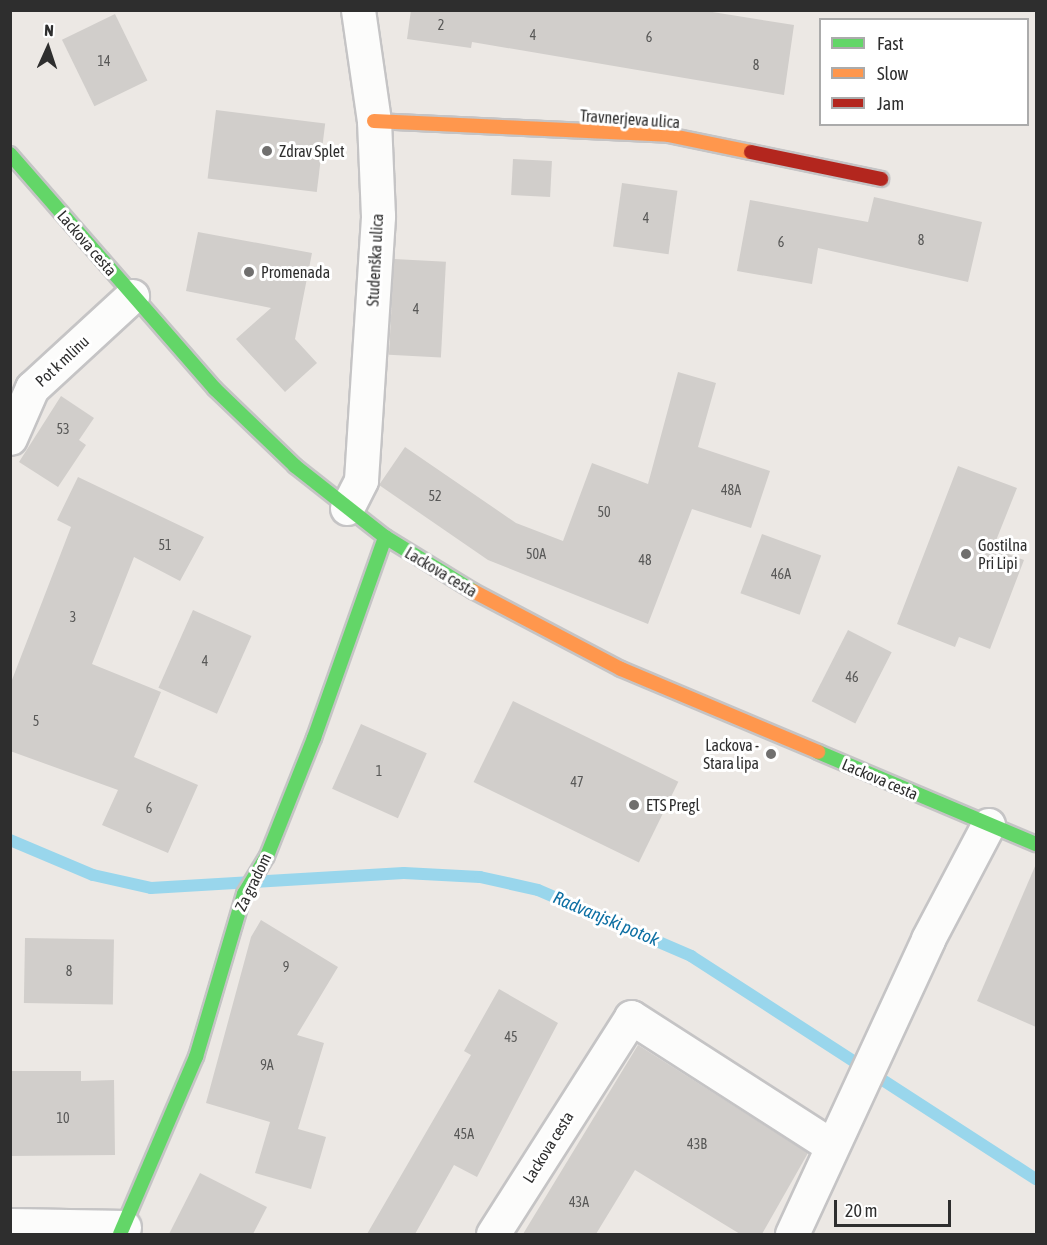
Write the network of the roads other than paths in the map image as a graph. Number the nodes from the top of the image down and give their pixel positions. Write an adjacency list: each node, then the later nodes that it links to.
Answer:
1 (357, 10): 2 (street, Studenška ulica)
2 (374, 121): 4 (street, Travnerjeva ulica); 7 (street, Studenška ulica)
3 (10, 154): 5 (street, Lackova cesta)
4 (881, 179)
5 (132, 296): 6 (street, Pot k mlinu); 7 (street, Lackova cesta)
6 (10, 438)
7 (347, 508): 8 (street, Lackova cesta)
8 (385, 537): 9 (street, Lackova cesta); 13 (street, Za gradom)
9 (988, 825): 10 (street, Lackova cesta); 11 (street)
10 (1036, 844)
11 (830, 1145): 14 (street, Lackova cesta); 15 (street)
12 (10, 1225): 13 (street, Za gradom)
13 (122, 1231)
14 (493, 1234)
15 (792, 1234)

